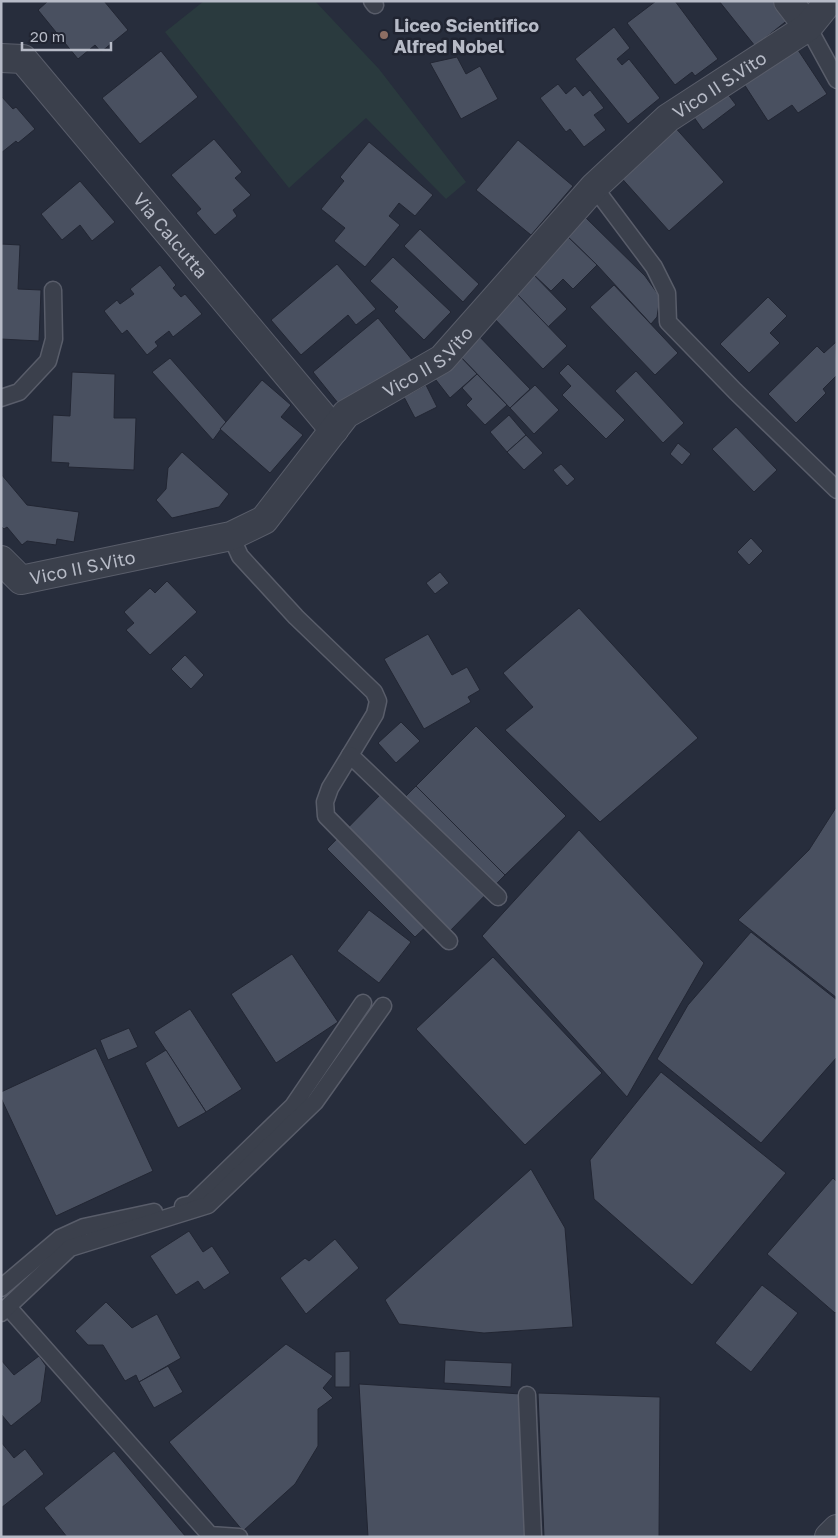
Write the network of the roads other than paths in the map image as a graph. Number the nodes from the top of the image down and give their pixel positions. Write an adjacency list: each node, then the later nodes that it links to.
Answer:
1 (788, 1): 3 (street)
2 (829, 1): 3 (street, Vico II S.Vito)
3 (808, 27): 5 (lane); 6 (street, Vico II S.Vito)
4 (1, 58): 9 (street, Via Calcutta)
5 (837, 80)
6 (594, 187): 9 (street, Vico II S.Vito); 10 (lane)
7 (53, 290): 8 (lane)
8 (1, 398)
9 (334, 430): 11 (street, Vico II S.Vito)
10 (837, 490)
11 (231, 536): 12 (street, Vico II S.Vito); 13 (lane)
12 (1, 560)
13 (350, 755): 14 (lane); 15 (lane)
14 (498, 897)
15 (449, 941)
16 (363, 1002): 18 (lane)
17 (383, 1006): 19 (lane)
18 (1, 1288)
19 (5, 1310): 22 (lane)
20 (527, 1395): 23 (lane)
21 (837, 1529): 24 (street)
22 (238, 1537)
23 (533, 1537)
24 (829, 1537)

